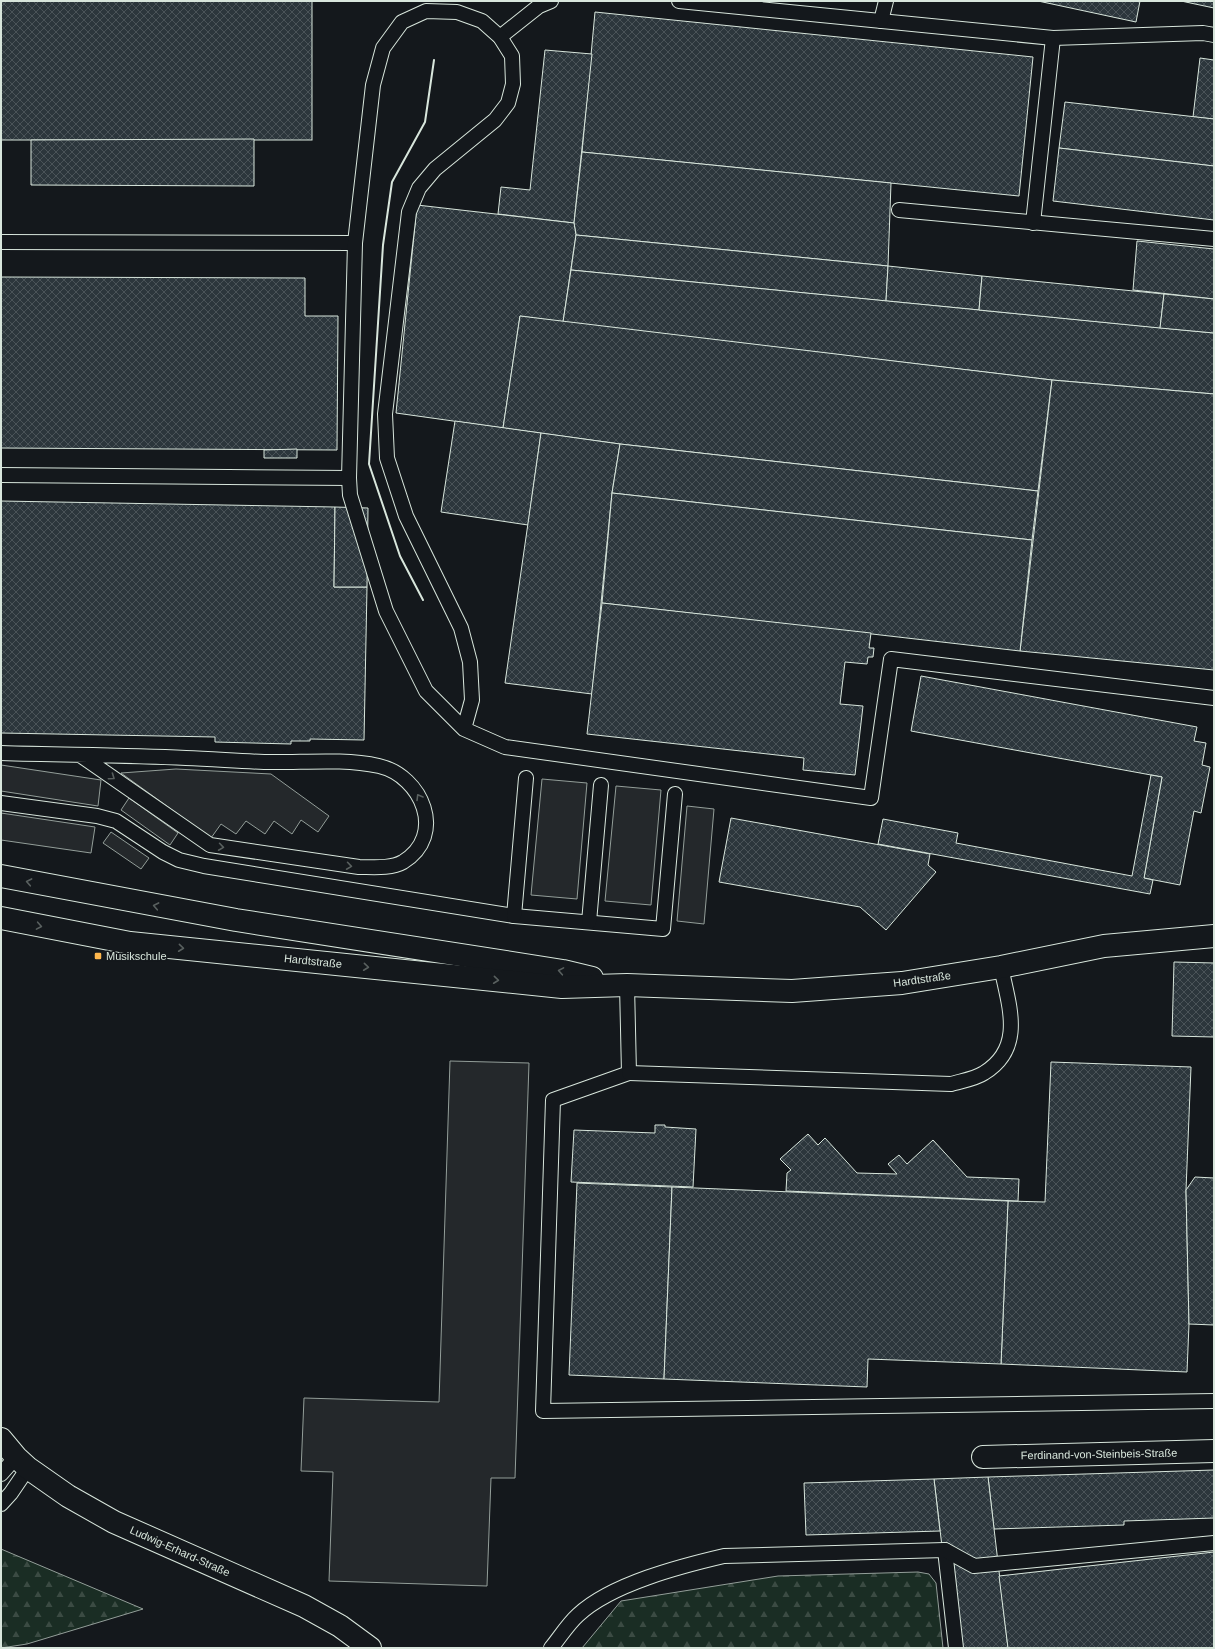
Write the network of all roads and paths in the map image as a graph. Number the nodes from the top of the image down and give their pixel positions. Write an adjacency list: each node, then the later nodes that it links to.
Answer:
1 (551, 1): 7 (lane)
2 (679, 1): 5 (lane)
3 (886, 1): 5 (lane)
4 (424, 6): 7 (lane); 13 (lane)
5 (881, 21): 8 (lane)
6 (1214, 34): 8 (lane)
7 (500, 37): 17 (lane)
8 (1053, 38): 10 (lane)
9 (899, 210): 10 (lane)
10 (1033, 223): 11 (lane)
11 (1214, 239)
12 (1, 242): 13 (lane)
13 (355, 243): 15 (lane)
14 (1, 475): 15 (lane)
15 (349, 478): 17 (lane)
16 (1214, 698): 17 (lane)
17 (464, 729)
18 (1, 754): 19 (lane)
19 (80, 755): 19 (lane, one-way to 19)
20 (526, 778): 26 (lane)
21 (601, 785): 28 (lane)
22 (675, 794): 28 (lane)
23 (1, 803): 26 (lane)
24 (1, 876): 30 (street, Hardtstraße, one-way to 24)
25 (1, 892): 30 (street, Hardtstraße)
26 (514, 916): 28 (lane)
27 (1, 918): 32 (street, Hardtstraße, one-way to 32)
28 (589, 922)
29 (1214, 936): 31 (street, Hardtstraße)
30 (414, 949): 32 (street, Hardtstraße, one-way to 30)
31 (1001, 967): 32 (street, Hardtstraße); 33 (lane)
32 (627, 985): 33 (lane)
33 (629, 1073): 34 (lane)
34 (1214, 1400)
35 (1, 1438): 38 (street, Ludwig-Erhard-Straße)
36 (1214, 1451): 37 (street, Ferdinand-von-Steinbeis-Straße)
37 (983, 1456)
38 (22, 1463): 39 (lane); 40 (lane); 43 (street, Ludwig-Erhard-Straße)
39 (1, 1474)
40 (1, 1504)
41 (1214, 1544): 42 (lane)
42 (945, 1550): 44 (lane); 45 (lane)
43 (370, 1648)
44 (551, 1648)
45 (956, 1648)

